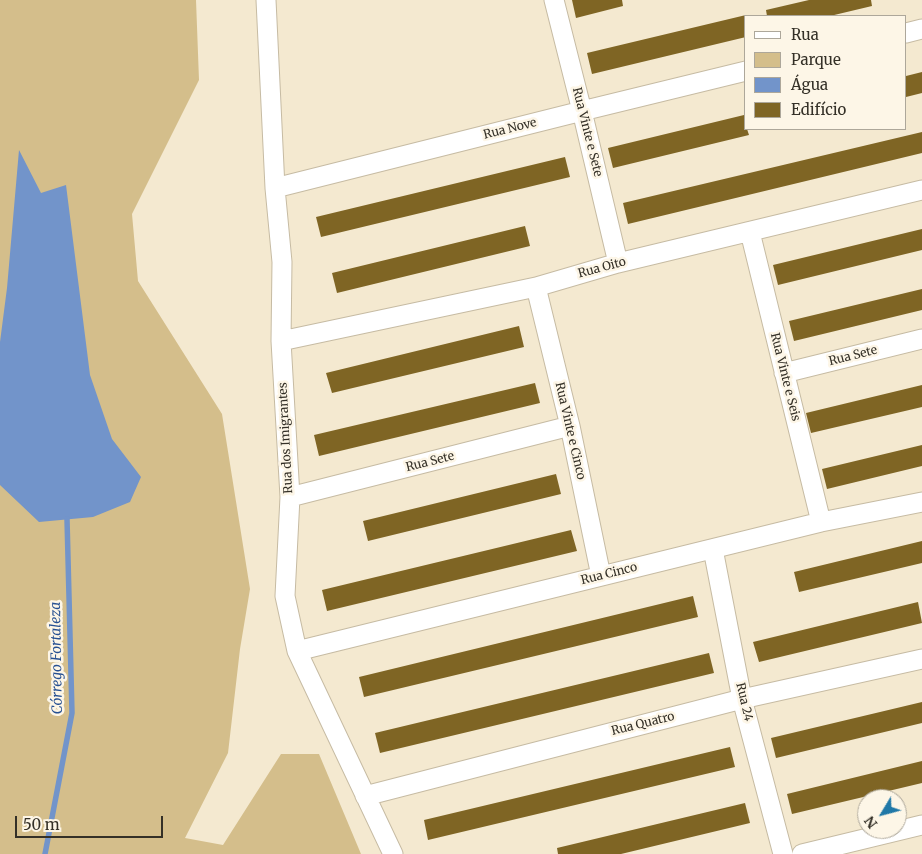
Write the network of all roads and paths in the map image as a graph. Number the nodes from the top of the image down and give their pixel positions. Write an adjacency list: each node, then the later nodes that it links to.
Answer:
1 (266, 0): 7 (street, Rua dos Imigrantes)
2 (554, 0): 6 (street, Rua Vinte e Sete)
3 (922, 29): 4 (street)
4 (907, 33)
5 (744, 71): 6 (street, Rua Nove)
6 (582, 110): 7 (street, Rua Nove); 10 (street, Rua Vinte e Sete)
7 (275, 188): 13 (street, Rua dos Imigrantes)
8 (922, 190): 9 (street, Rua Oito)
9 (750, 232): 10 (street, Rua Oito); 14 (street, Rua Vinte e Seis)
10 (618, 264): 11 (street, Rua Oito)
11 (536, 287): 13 (street, Rua Oito); 15 (street, Rua Vinte e Cinco)
12 (922, 339): 14 (street, Rua Sete)
13 (281, 341): 16 (street, Rua dos Imigrantes)
14 (784, 373): 18 (street, Rua Vinte e Seis)
15 (570, 426): 16 (street, Rua Sete); 20 (street, Rua Vinte e Cinco)
16 (290, 497): 21 (street, Rua dos Imigrantes)
17 (922, 502): 18 (street, Rua Cinco)
18 (821, 522): 19 (street, Rua Cinco)
19 (713, 549): 20 (street, Rua Cinco); 23 (street, Rua 24)
20 (601, 576): 21 (street, Rua Cinco)
21 (297, 652): 24 (street, Rua dos Imigrantes)
22 (922, 659): 23 (street, Rua Quatro)
23 (742, 699): 24 (street, Rua Quatro); 27 (street, Rua 24)
24 (365, 796): 26 (street, Rua dos Imigrantes)
25 (922, 825): 28 (street)
26 (393, 854)
27 (783, 854)
28 (802, 854)

